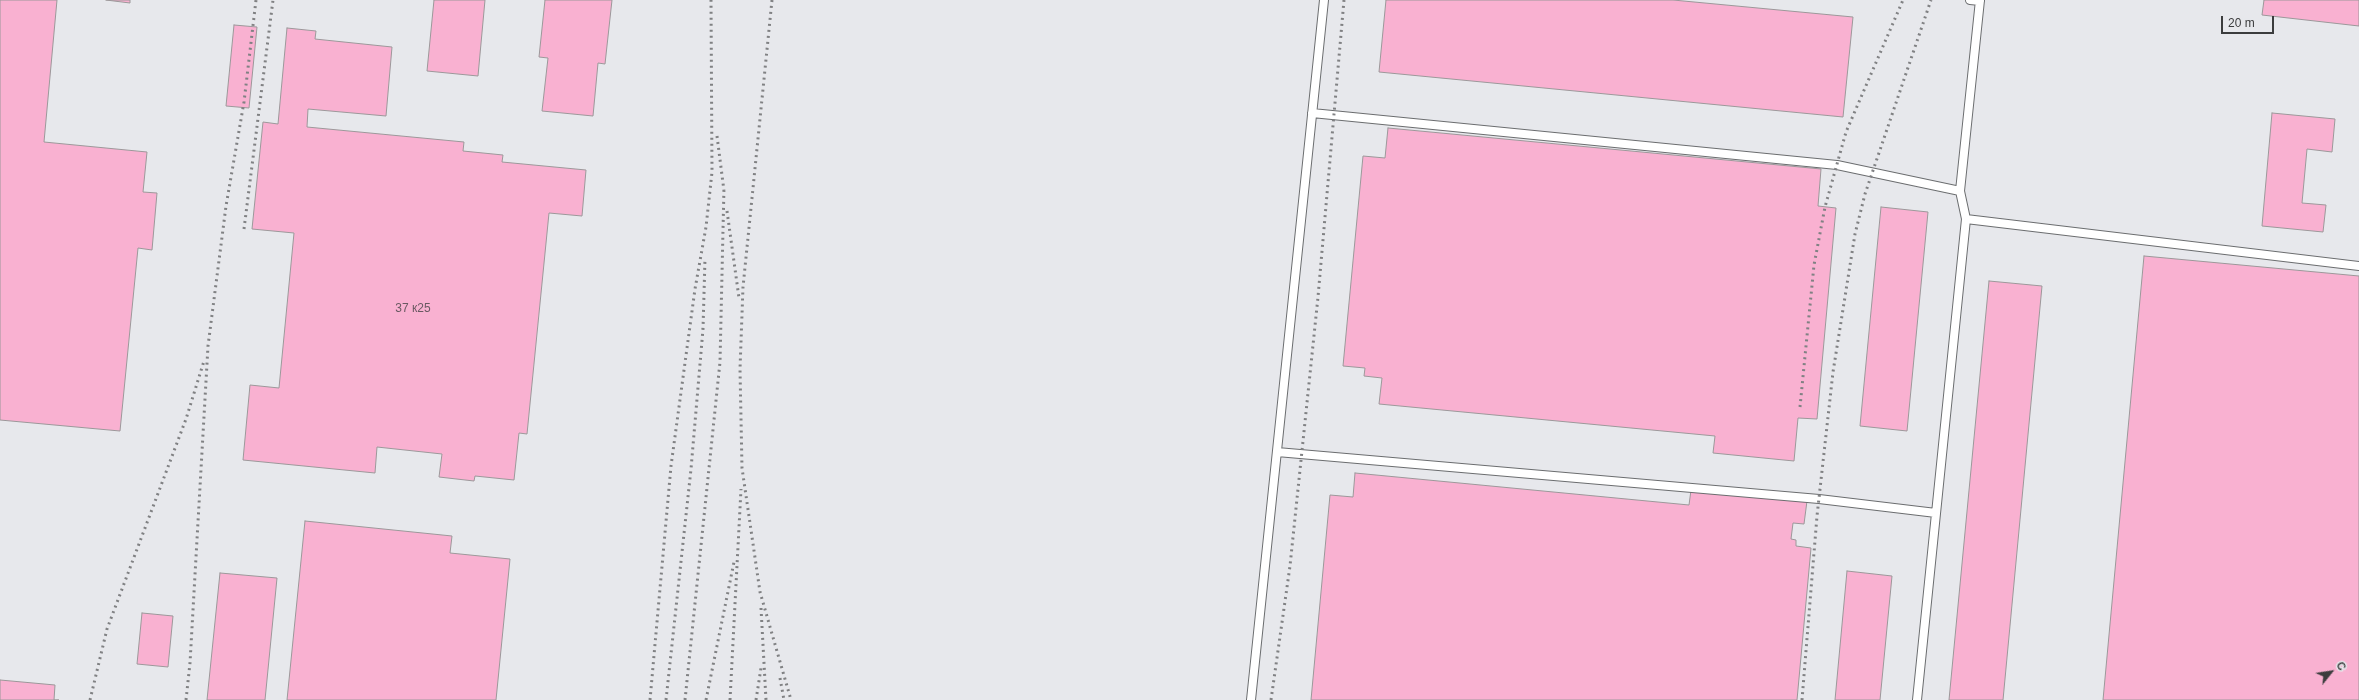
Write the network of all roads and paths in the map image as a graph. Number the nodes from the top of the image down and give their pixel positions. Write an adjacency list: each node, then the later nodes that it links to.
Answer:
1 (1324, 0): 4 (lane)
2 (1970, 0): 3 (lane)
3 (1980, 1): 5 (lane)
4 (1312, 113): 5 (lane); 8 (lane)
5 (1960, 191): 6 (lane)
6 (1966, 219): 7 (lane); 9 (lane)
7 (2359, 266)
8 (1277, 452): 9 (lane); 10 (lane)
9 (1936, 513): 11 (lane)
10 (1252, 700)
11 (1917, 700)

